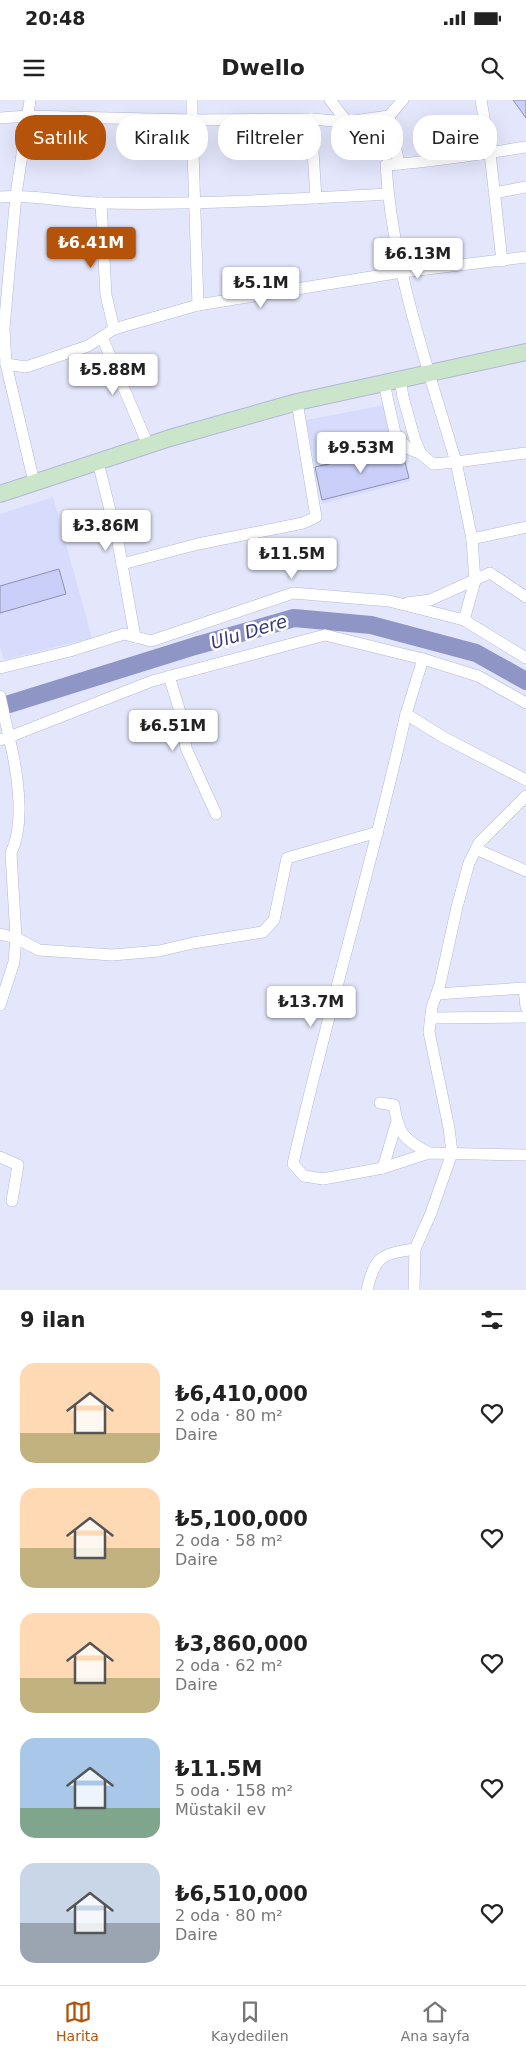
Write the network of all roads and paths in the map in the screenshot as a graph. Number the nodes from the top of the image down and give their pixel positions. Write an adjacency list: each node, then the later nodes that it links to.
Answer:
1 (30, 100): 6 (street)
2 (192, 100): 7 (street)
3 (330, 100): 8 (street)
4 (403, 100): 9 (street)
5 (481, 100): 10 (street)
6 (27, 115)
7 (192, 115)
8 (341, 115)
9 (390, 115)
10 (484, 115)
11 (15, 117): 12 (street)
12 (0, 118)
13 (526, 147): 14 (street)
14 (497, 151)
15 (21, 160): 25 (street)
16 (193, 160): 29 (street)
17 (314, 160): 27 (street)
18 (398, 160): 21 (street)
19 (446, 160): 21 (street)
20 (491, 160): 23 (street)
21 (399, 164): 24 (street)
22 (526, 188): 23 (street)
23 (494, 193): 31 (street)
24 (388, 194): 27 (street); 32 (street)
25 (16, 195): 26 (street); 28 (street); 37 (street)
26 (0, 197)
27 (316, 198): 29 (street)
28 (101, 203): 29 (street); 34 (street)
29 (195, 203): 33 (street)
30 (526, 257): 31 (street)
31 (502, 261): 32 (street)
32 (402, 272): 33 (street); 38 (street)
33 (198, 305): 34 (street)
34 (114, 330): 35 (street)
35 (102, 337): 37 (street); 41 (street)
36 (526, 352): 38 (main road)
37 (6, 364): 46 (street)
38 (429, 373): 39 (main road); 45 (street)
39 (392, 381): 40 (main road); 43 (street); 43 (street)
40 (297, 402): 41 (main road); 50 (street)
41 (148, 445): 44 (main road)
42 (526, 453): 45 (street)
43 (421, 454): 45 (street)
44 (98, 462): 46 (main road); 50 (street)
45 (456, 462): 49 (street)
46 (34, 482): 47 (main road)
47 (0, 494)
48 (526, 527): 49 (street)
49 (472, 539): 51 (street)
50 (122, 564): 55 (street)
51 (475, 581): 52 (street); 53 (street); 54 (street)
52 (526, 597)
53 (400, 604): 54 (street); 55 (street)
54 (464, 620): 56 (street)
55 (135, 637): 58 (street)
56 (526, 658)
57 (423, 659): 59 (street); 61 (street); 62 (street)
58 (0, 668)
59 (169, 676): 63 (street); 66 (street)
60 (0, 696): 63 (street)
61 (526, 703)
62 (406, 714): 64 (street); 67 (street)
63 (4, 739): 71 (street)
64 (526, 780)
65 (526, 796): 68 (street)
66 (216, 814)
67 (378, 832): 71 (street); 83 (street)
68 (476, 849): 69 (street); 72 (street)
69 (526, 871)
70 (0, 934): 71 (street)
71 (16, 938): 73 (street)
72 (436, 994): 74 (street); 76 (street)
73 (0, 1005)
74 (526, 1007)
75 (526, 1017): 76 (street)
76 (431, 1018): 80 (street)
77 (380, 1103): 78 (street)
78 (396, 1124): 79 (street); 83 (street)
79 (429, 1153): 80 (street); 83 (street)
80 (452, 1153): 81 (street); 85 (street)
81 (526, 1156)
82 (0, 1157): 84 (street)
83 (383, 1168)
84 (12, 1201)
85 (415, 1249): 86 (street); 87 (street)
86 (367, 1290)
87 (414, 1290)

